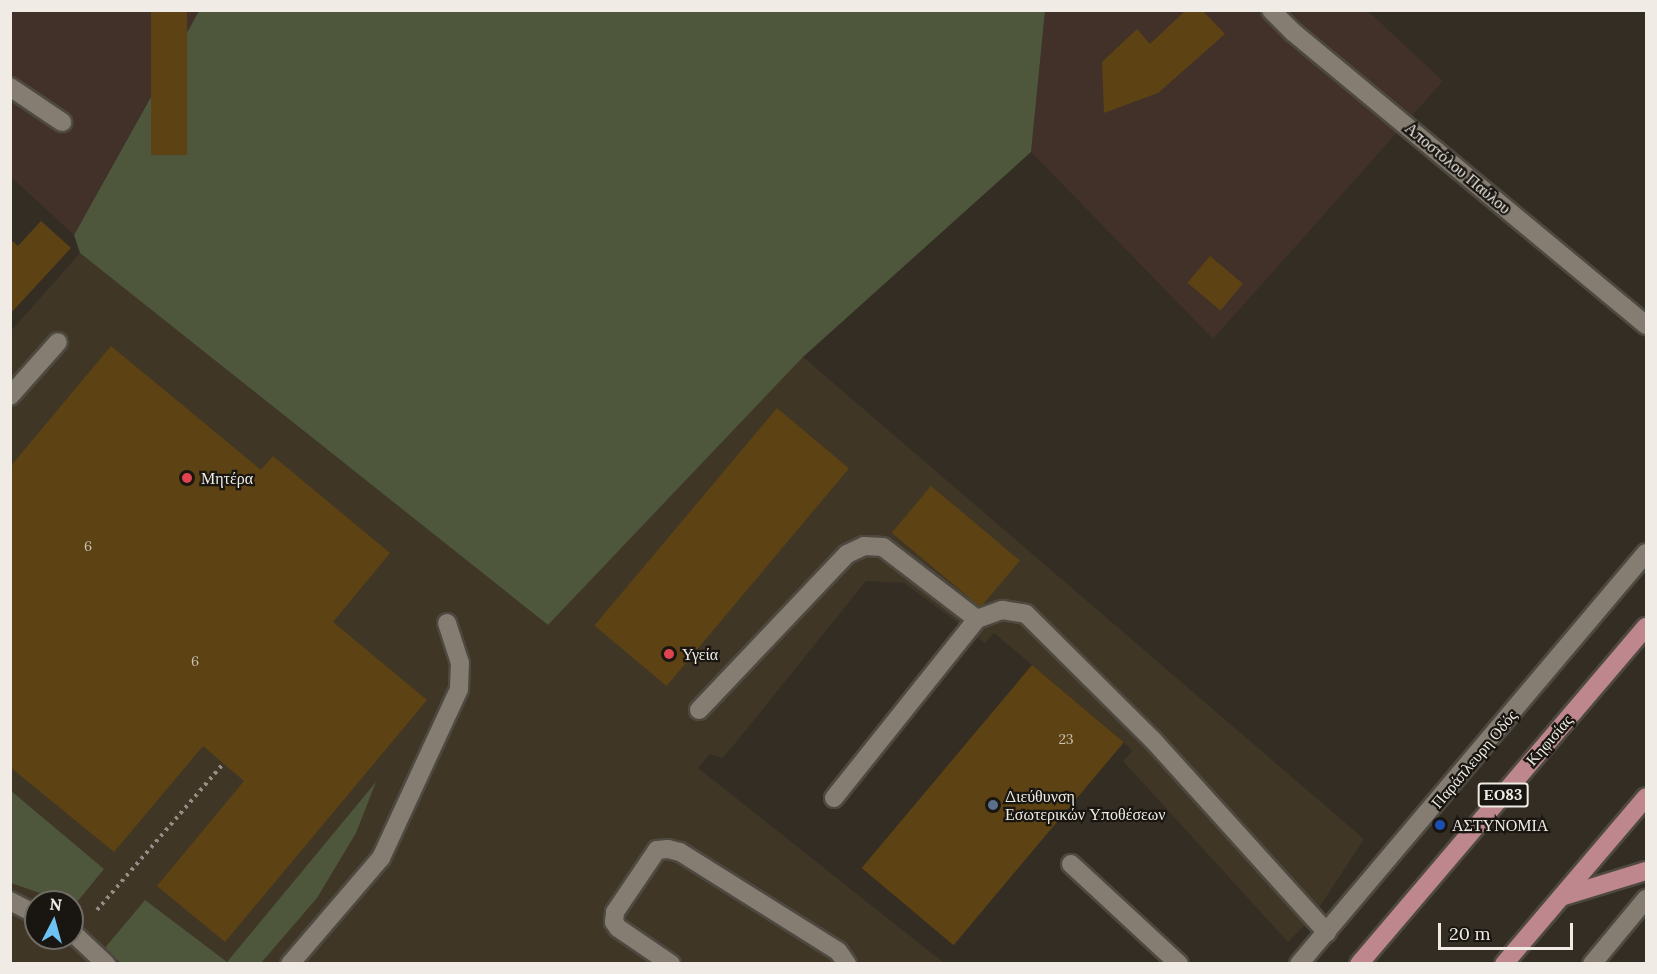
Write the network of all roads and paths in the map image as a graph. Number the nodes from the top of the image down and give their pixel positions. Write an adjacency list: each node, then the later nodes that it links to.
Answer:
1 (1271, 10): 4 (street, Αποστόλου Παύλου)
2 (10, 87): 3 (street)
3 (62, 122)
4 (1647, 325)
5 (58, 342): 6 (street)
6 (10, 396)
7 (1647, 553): 22 (street, Παράπλευρη Οδός)
8 (977, 619): 11 (street); 14 (street); 22 (street)
9 (447, 623): 26 (street)
10 (1647, 627): 30 (main road, Κηφισίας / ΕΟ83)
11 (699, 710)
12 (223, 764): 20 (path)
13 (1647, 797): 17 (main road)
14 (834, 798)
15 (1071, 864): 28 (street)
16 (1647, 871): 17 (main road)
17 (1561, 897): 31 (main road)
18 (1647, 899): 32 (street)
19 (10, 901): 21 (street)
20 (104, 902)
21 (24, 908)
22 (1327, 933): 29 (street, Παράπλευρη Οδός)
23 (84, 943): 25 (street)
24 (839, 959): 27 (street)
25 (106, 963)
26 (290, 963)
27 (671, 963)
28 (1179, 963)
29 (1299, 963)
30 (1359, 963)
31 (1504, 963)
32 (1592, 963)

